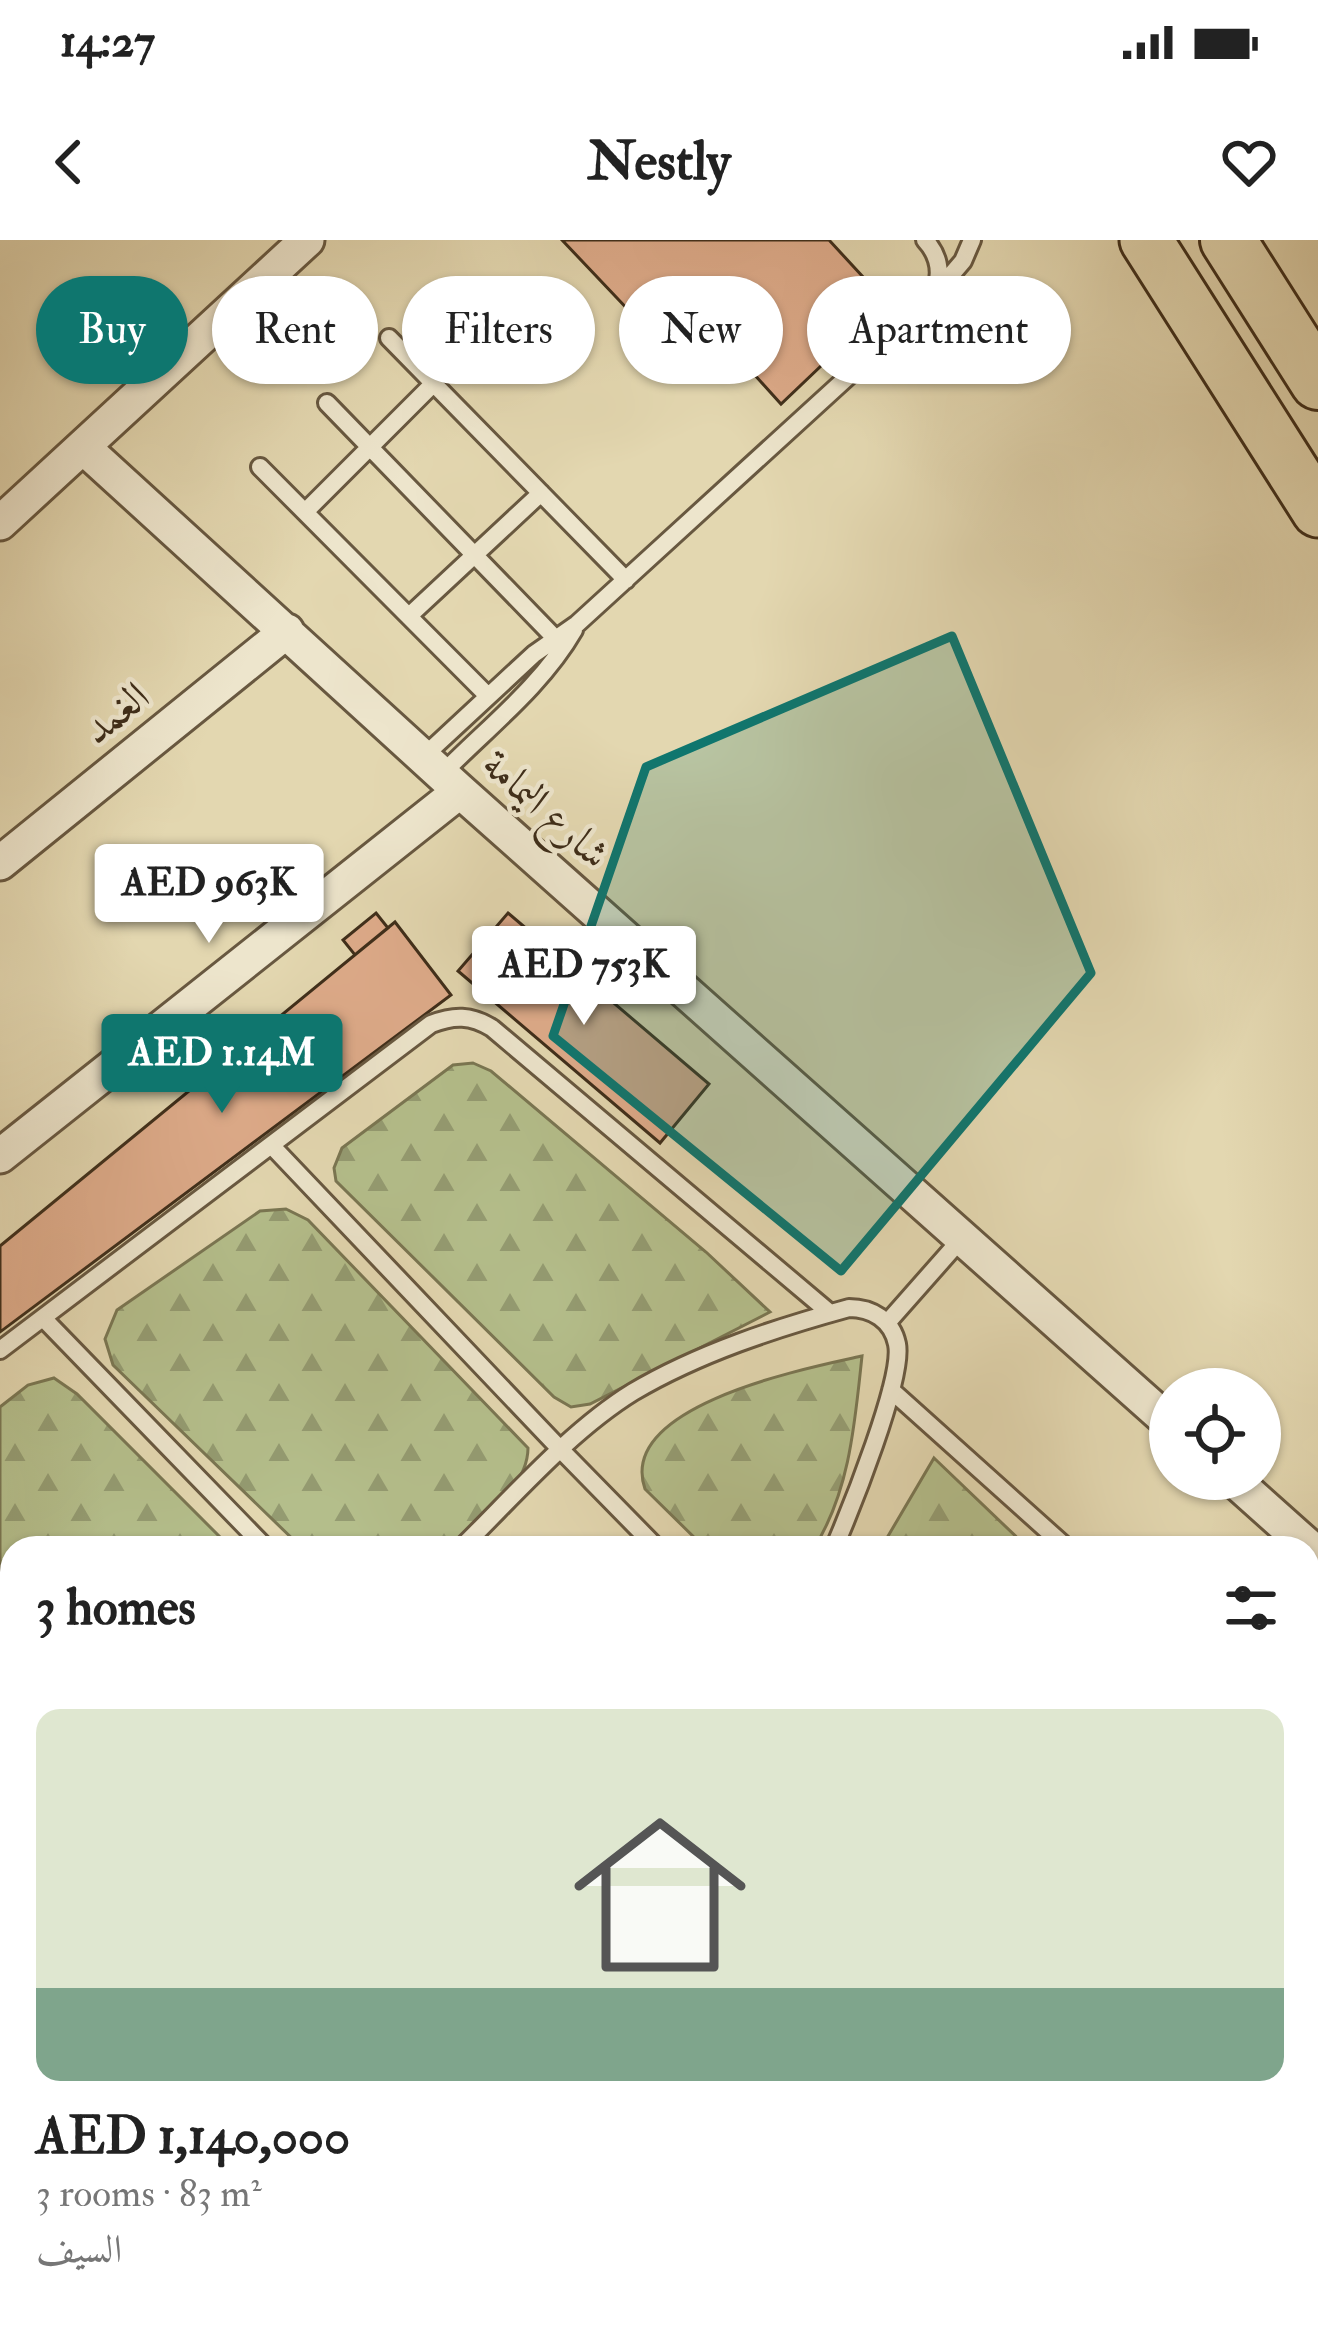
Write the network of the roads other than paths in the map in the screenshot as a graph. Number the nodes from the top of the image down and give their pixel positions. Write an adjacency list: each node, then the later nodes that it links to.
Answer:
1 (307, 240): 15 (street)
2 (926, 240): 6 (lane)
3 (972, 240): 7 (lane)
4 (1146, 240): 19 (main road)
5 (1228, 240): 10 (highway)
6 (939, 276)
7 (950, 276)
8 (389, 338): 9 (lane)
9 (402, 351)
10 (1318, 382)
11 (432, 384): 16 (lane)
12 (434, 384): 18 (lane)
13 (839, 384): 23 (lane)
14 (327, 403): 16 (lane)
15 (82, 447): 21 (street); 26 (street, شارع اليمامة)
16 (369, 447): 20 (lane); 22 (lane)
17 (260, 467): 20 (lane)
18 (541, 494): 22 (lane); 23 (lane)
19 (1318, 511)
20 (304, 512): 24 (lane)
21 (3, 515)
22 (475, 555): 24 (lane); 27 (lane)
23 (626, 580): 25 (lane)
24 (409, 616): 28 (lane)
25 (578, 624): 27 (lane); 29 (lane)
26 (287, 632): 29 (street, شارع اليمامة); 30 (street, الغمد)
27 (555, 638): 28 (lane)
28 (488, 696): 29 (lane)
29 (442, 774): 32 (street); 33 (street, شارع اليمامة)
30 (0, 863)
31 (272, 1146): 34 (lane); 35 (lane); 40 (lane)
32 (0, 1156)
33 (962, 1238): 36 (lane); 39 (street, شارع اليمامة)
34 (830, 1313): 36 (lane); 40 (lane)
35 (43, 1318): 37 (lane); 42 (lane)
36 (887, 1323): 38 (lane)
37 (0, 1350)
38 (891, 1390): 45 (lane); 46 (lane)
39 (1149, 1404)
40 (560, 1450): 43 (lane); 44 (lane)
41 (1256, 1500): 47 (street)
42 (254, 1536)
43 (473, 1536)
44 (645, 1536)
45 (837, 1536)
46 (1053, 1536)
47 (1297, 1536)

